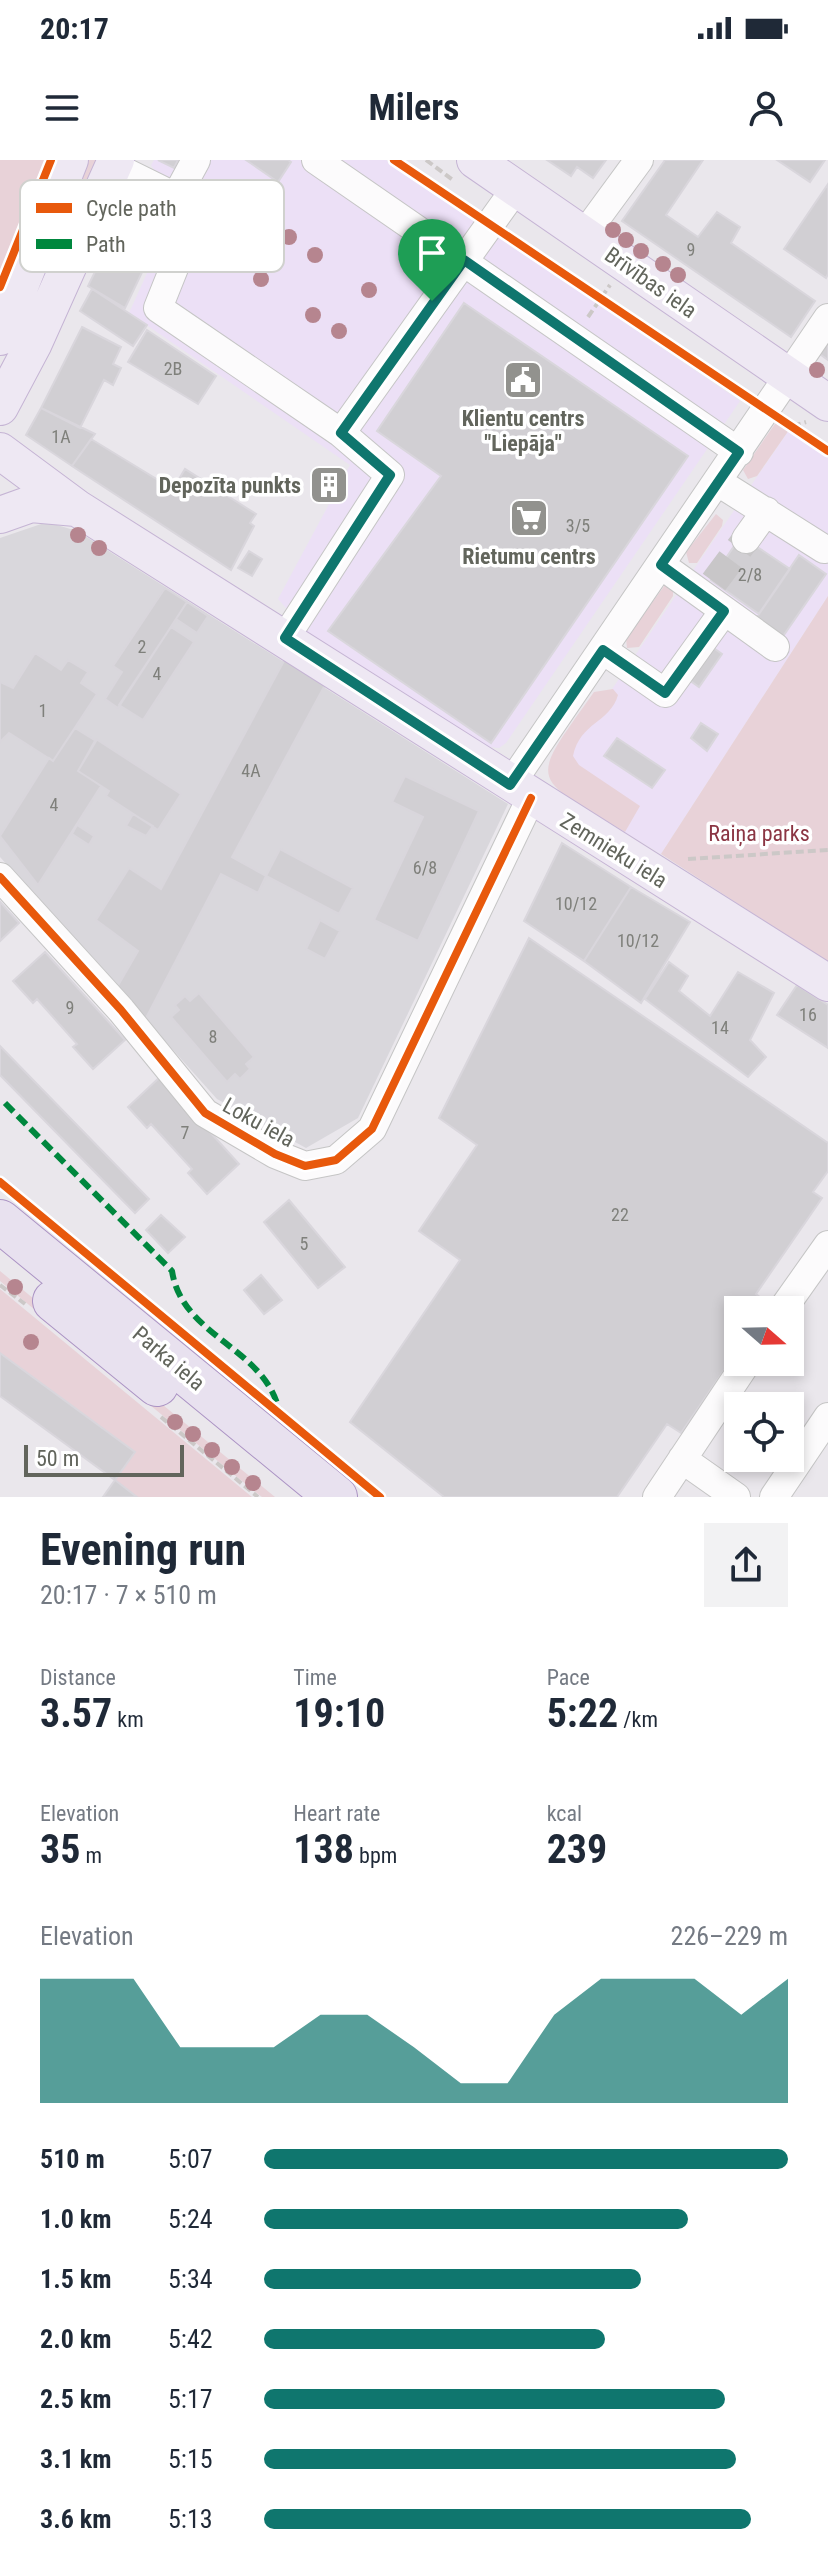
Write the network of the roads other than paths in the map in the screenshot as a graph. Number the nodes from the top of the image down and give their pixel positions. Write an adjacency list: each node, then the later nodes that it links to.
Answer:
1 (70, 160): 7 (main road)
2 (196, 160): 9 (street)
3 (316, 160): 12 (street)
4 (475, 160): 10 (main road, Brīvības iela)
5 (639, 160): 11 (street)
6 (114, 163): 8 (street)
7 (63, 180)
8 (147, 180)
9 (185, 180)
10 (516, 188): 11 (main road, Brīvības iela); 12 (street)
11 (584, 235): 18 (main road, Brīvības iela)
12 (464, 260): 21 (street); 23 (street)
13 (29, 272): 17 (main road)
14 (66, 272): 20 (main road)
15 (172, 272): 21 (street)
16 (828, 318): 18 (street, Loku iela)
17 (0, 337)
18 (790, 377): 19 (main road, Brīvības iela); 23 (street, Loku iela)
19 (828, 403)
20 (0, 407)
21 (341, 433): 32 (street)
22 (0, 451): 25 (main road, Zemnieku iela)
23 (739, 452): 24 (street, Loku iela)
24 (718, 482): 26 (street); 30 (street, Loku iela)
25 (77, 508): 27 (main road); 32 (main road, Zemnieku iela)
26 (766, 511): 28 (street); 29 (street)
27 (0, 515)
28 (746, 539)
29 (824, 549)
30 (661, 565): 31 (street); 34 (street, Loku iela)
31 (714, 596): 33 (street); 34 (street)
32 (285, 638): 35 (main road, Zemnieku iela)
33 (775, 647)
34 (603, 650): 35 (street, Loku iela)
35 (521, 792): 36 (street, Loku iela); 37 (main road, Zemnieku iela)
36 (0, 877)
37 (828, 983)
38 (0, 1221): 46 (highway, Parka iela)
39 (828, 1245): 41 (street)
40 (0, 1257): 45 (highway, Parka iela)
41 (792, 1296)
42 (738, 1376): 44 (street)
43 (828, 1417): 49 (street)
44 (682, 1459): 47 (street); 48 (street)
45 (294, 1497)
46 (336, 1497)
47 (657, 1497)
48 (736, 1497)
49 (774, 1497)

